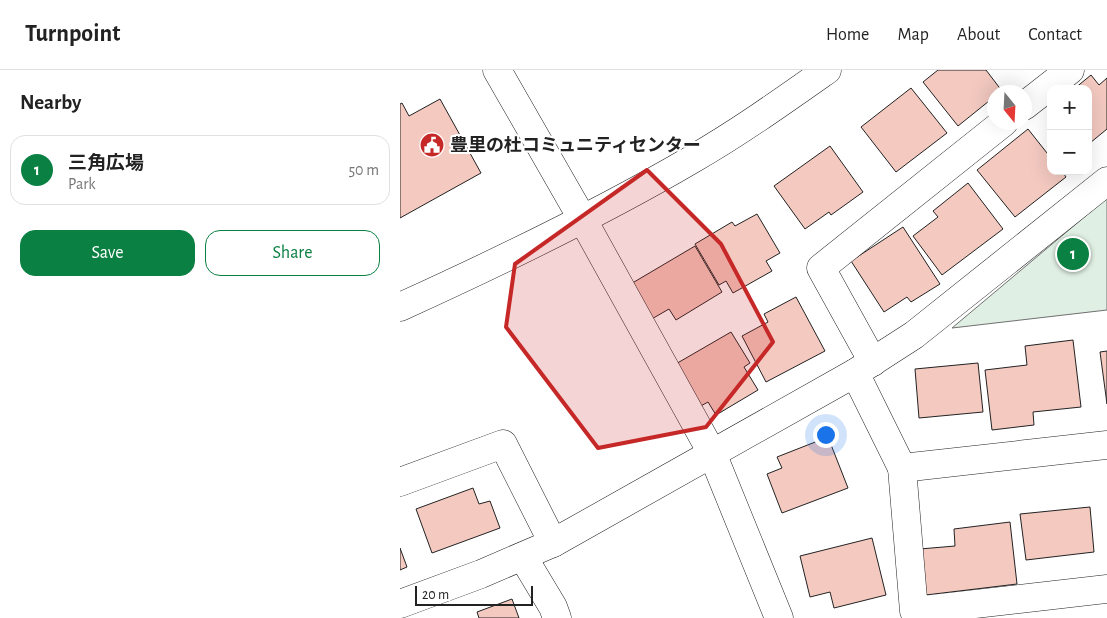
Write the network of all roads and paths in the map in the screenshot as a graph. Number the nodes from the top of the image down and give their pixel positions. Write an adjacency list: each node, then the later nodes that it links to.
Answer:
1 (497, 70): 7 (street)
2 (827, 70): 7 (street)
3 (1070, 70): 4 (street)
4 (1032, 100)
5 (994, 130): 9 (street)
6 (1107, 181): 9 (street)
7 (583, 220): 8 (street); 11 (street)
8 (400, 307)
9 (864, 368): 11 (street); 12 (street)
10 (1107, 445): 12 (street)
11 (712, 453): 14 (street); 19 (street)
12 (902, 468): 16 (street)
13 (400, 482): 14 (street)
14 (553, 543): 15 (street)
15 (523, 556): 17 (street); 18 (street)
16 (1107, 589)
17 (400, 604)
18 (557, 618)
19 (779, 618)

